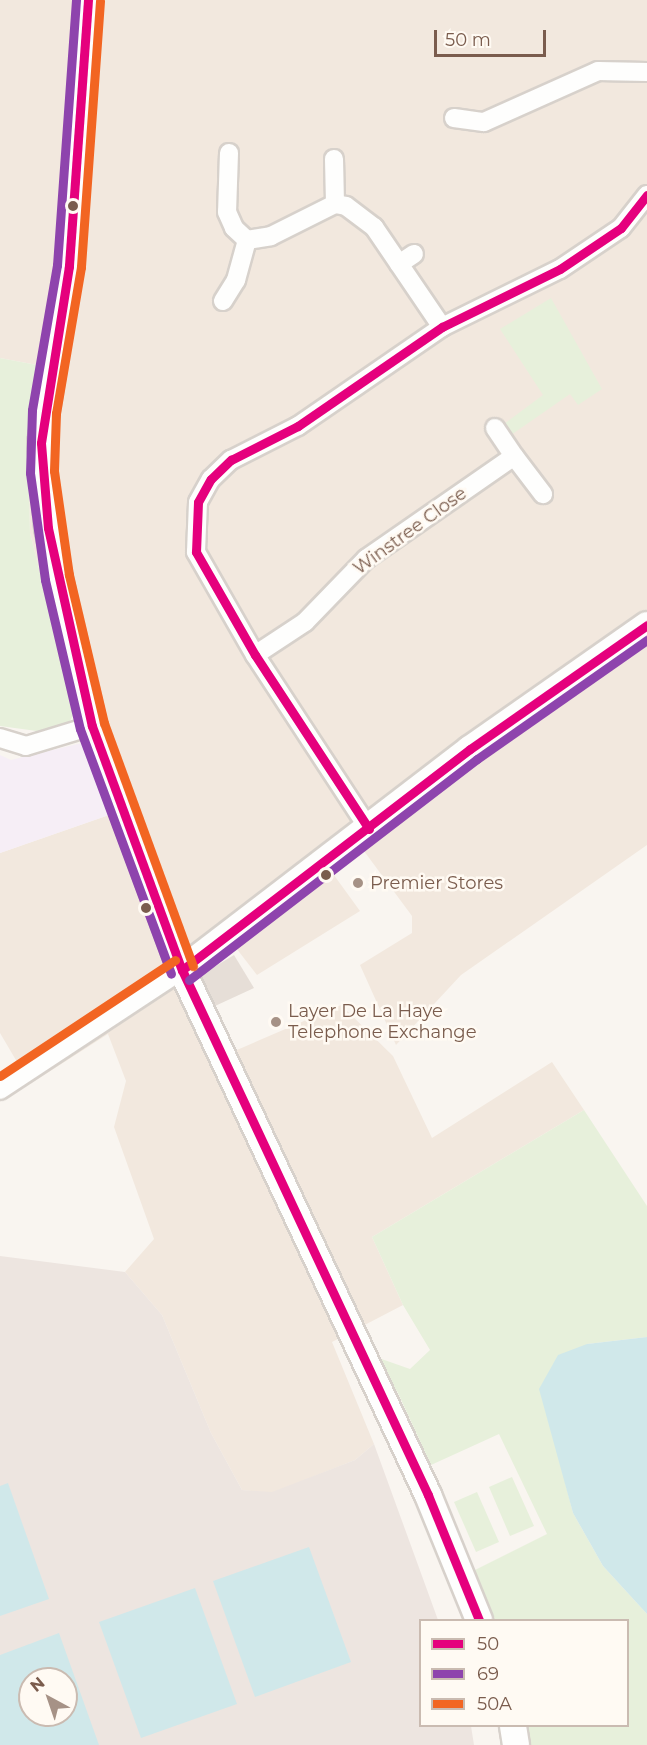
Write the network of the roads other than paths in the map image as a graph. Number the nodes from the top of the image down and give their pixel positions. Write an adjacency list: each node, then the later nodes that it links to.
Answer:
1 (88, 0): 16 (main road)
2 (647, 72): 3 (street)
3 (454, 118)
4 (229, 153): 8 (street)
5 (334, 159): 7 (street)
6 (647, 195): 10 (street)
7 (335, 204): 8 (street); 10 (street)
8 (247, 240): 9 (street)
9 (223, 301)
10 (442, 327): 15 (street)
11 (495, 428): 12 (street)
12 (514, 456): 13 (street); 15 (street, Winstree Close)
13 (543, 494)
14 (647, 625): 18 (main road)
15 (255, 655): 18 (street)
16 (92, 726): 17 (street); 19 (main road)
17 (0, 738)
18 (369, 829): 19 (main road)
19 (182, 970): 20 (street); 21 (main road)
20 (0, 1090)
21 (479, 1619)
22 (513, 1727): 23 (main road)
23 (516, 1745)

